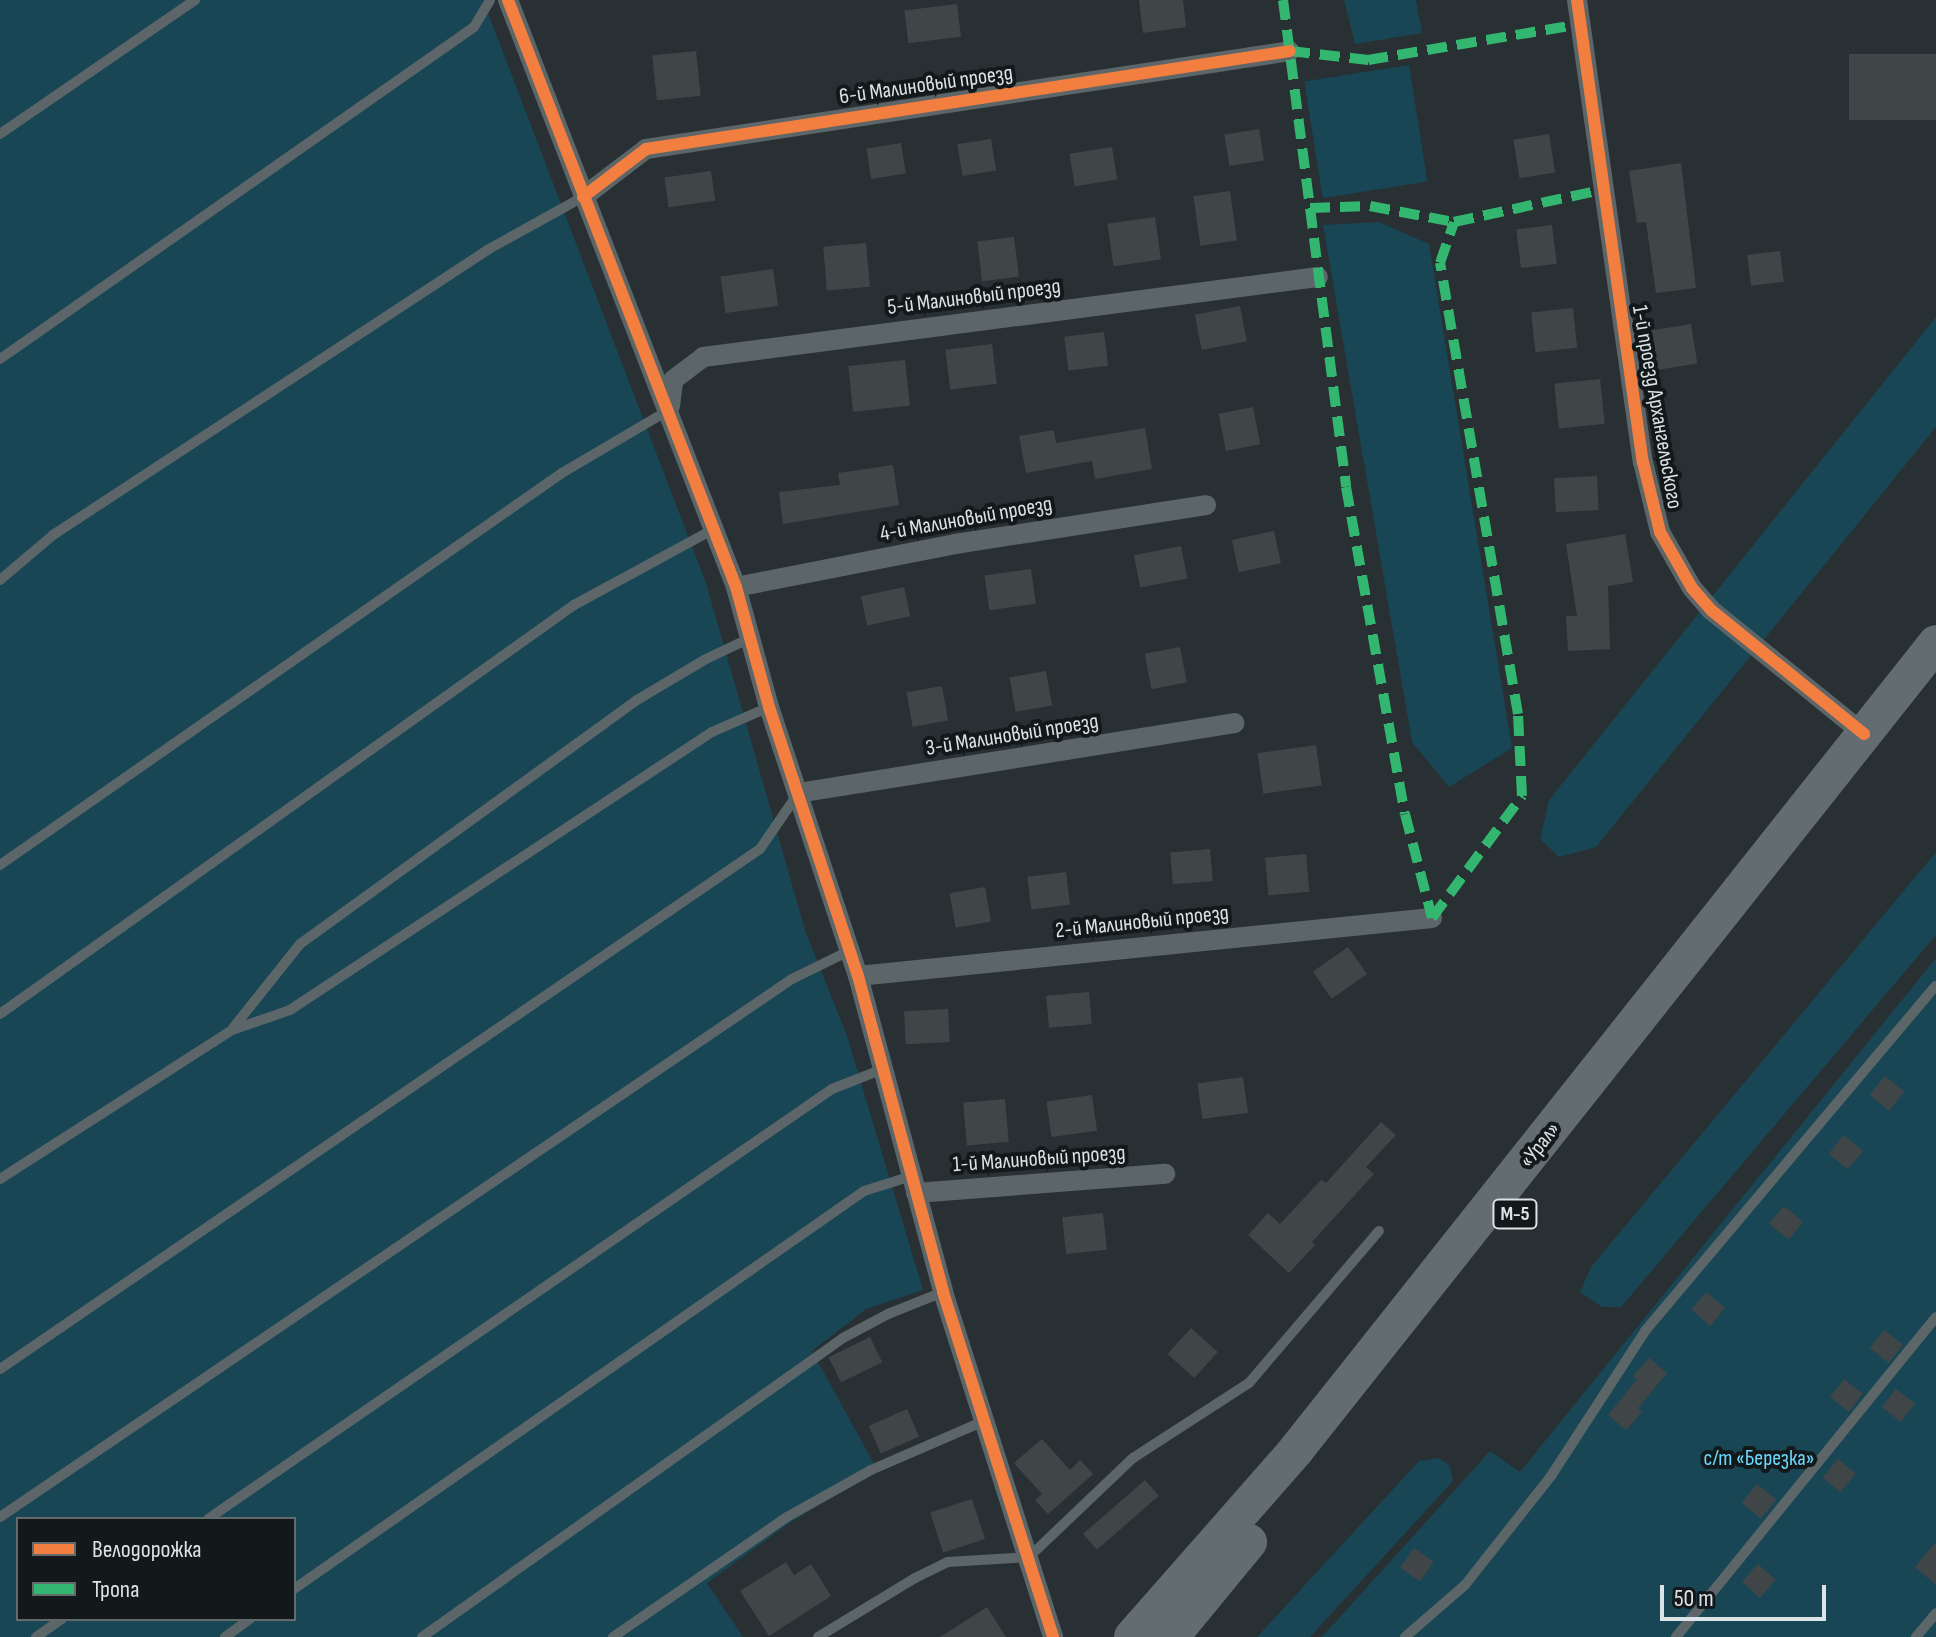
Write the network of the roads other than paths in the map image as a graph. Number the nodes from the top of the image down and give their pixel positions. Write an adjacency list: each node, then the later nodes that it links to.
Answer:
1 (195, 0): 6 (lane)
2 (490, 0): 9 (lane)
3 (508, 0): 7 (street)
4 (1577, 0): 20 (street, 1-й проезд Архангельского)
5 (1290, 51): 7 (street, 6-й Малиновый проезд)
6 (0, 134)
7 (583, 197): 10 (street); 13 (lane)
8 (1318, 277): 10 (street, 5-й Малиновый проезд)
9 (0, 359)
10 (669, 410): 12 (street); 22 (lane)
11 (1206, 505): 14 (street, 4-й Малиновый проезд)
12 (714, 529): 14 (street); 27 (lane)
13 (0, 580)
14 (736, 587): 15 (street)
15 (750, 638): 18 (street); 28 (lane)
16 (1936, 643): 20 (highway, «Урал» / М-5)
17 (1936, 681): 52 (highway, «Урал» / М-5)
18 (769, 707): 21 (street); 28 (lane)
19 (1234, 723): 21 (street, 3-й Малиновый проезд)
20 (1864, 734): 45 (highway, «Урал» / М-5)
21 (798, 793): 24 (street); 36 (lane)
22 (0, 865)
23 (1432, 918): 25 (street, 2-й Малиновый проезд)
24 (849, 951): 25 (street); 38 (lane)
25 (858, 976): 29 (street)
26 (1936, 986): 53 (lane)
27 (0, 1014)
28 (232, 1030): 31 (lane)
29 (883, 1069): 32 (street); 39 (lane)
30 (1165, 1174): 32 (street, 1-й Малиновый проезд)
31 (0, 1179)
32 (914, 1184): 34 (street); 41 (lane)
33 (1379, 1231): 40 (lane)
34 (943, 1292): 37 (street); 48 (lane)
35 (1936, 1317): 54 (lane)
36 (0, 1369)
37 (986, 1420): 40 (street); 49 (lane)
38 (0, 1517)
39 (211, 1517)
40 (1029, 1557): 50 (lane); 51 (street)
41 (296, 1588)
42 (1936, 1613): 55 (lane)
43 (59, 1621): 46 (lane)
44 (247, 1621): 47 (lane)
45 (1132, 1636)
46 (36, 1637)
47 (225, 1637)
48 (422, 1637)
49 (613, 1637)
50 (818, 1637)
51 (1053, 1637)
52 (1171, 1637)
53 (1405, 1637)
54 (1676, 1637)
55 (1916, 1637)

